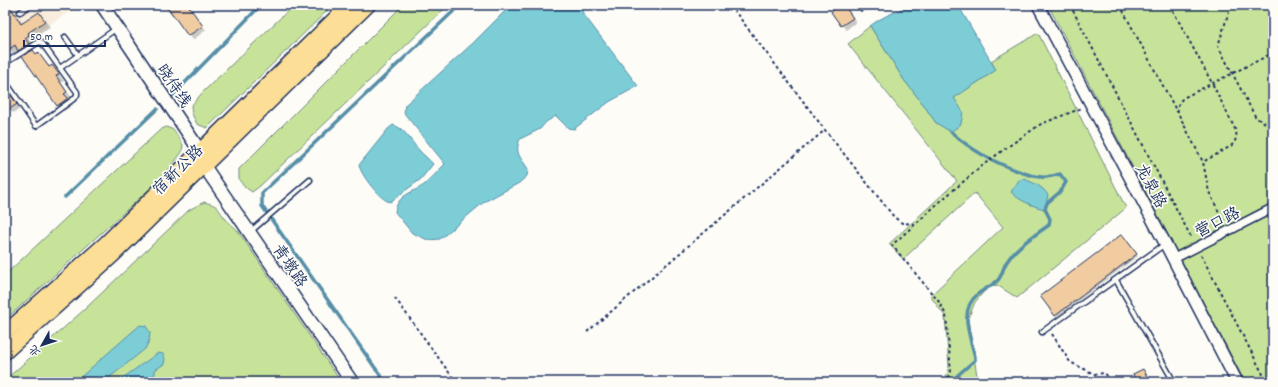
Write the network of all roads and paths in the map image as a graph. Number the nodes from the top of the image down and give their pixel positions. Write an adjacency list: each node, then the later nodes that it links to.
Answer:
1 (30, 5): 13 (lane)
2 (102, 5): 14 (main road, 晓侍线)
3 (349, 5): 27 (highway, 宿新公路)
4 (368, 5): 29 (highway, 宿新公路)
5 (730, 5): 26 (path)
6 (885, 5): 12 (path)
7 (1038, 5): 23 (street, 龙泉路)
8 (1070, 5): 36 (path)
9 (1120, 5): 24 (path)
10 (1170, 5): 22 (path)
11 (1232, 5): 20 (path)
12 (860, 11)
13 (20, 12)
14 (117, 28): 17 (lane); 27 (main road, 晓侍线)
15 (65, 37): 17 (lane)
16 (1273, 53): 20 (path)
17 (78, 55): 19 (lane)
18 (5, 63): 19 (lane)
19 (60, 68): 21 (lane)
20 (1232, 73): 22 (path); 25 (path)
21 (5, 81)
22 (1212, 83): 24 (path); 28 (path)
23 (1091, 105): 32 (path); 35 (street, 龙泉路)
24 (1178, 113): 28 (path)
25 (1273, 127)
26 (824, 130): 32 (path); 41 (path)
27 (200, 151): 29 (main road, 晓侍线); 43 (highway, 宿新公路)
28 (1203, 162): 33 (path)
29 (204, 166): 34 (main road, 青墩路); 44 (highway, 宿新公路)
30 (310, 180): 34 (lane)
31 (1273, 208): 33 (street, 营口路)
32 (915, 224): 47 (path)
33 (1228, 230): 36 (street, 营口路)
34 (249, 232): 45 (main road, 青墩路)
35 (1165, 243): 37 (street, 龙泉路); 40 (lane)
36 (1196, 246): 37 (street, 营口路); 51 (path)
37 (1173, 259): 50 (street, 龙泉路)
38 (1116, 280): 49 (lane)
39 (395, 298): 46 (path)
40 (1048, 328): 42 (lane); 48 (path)
41 (587, 332)
42 (1042, 332)
43 (5, 333)
44 (5, 352)
45 (352, 382)
46 (456, 382)
47 (944, 382)
48 (1111, 382)
49 (1174, 382)
50 (1237, 382)
51 (1266, 382)

